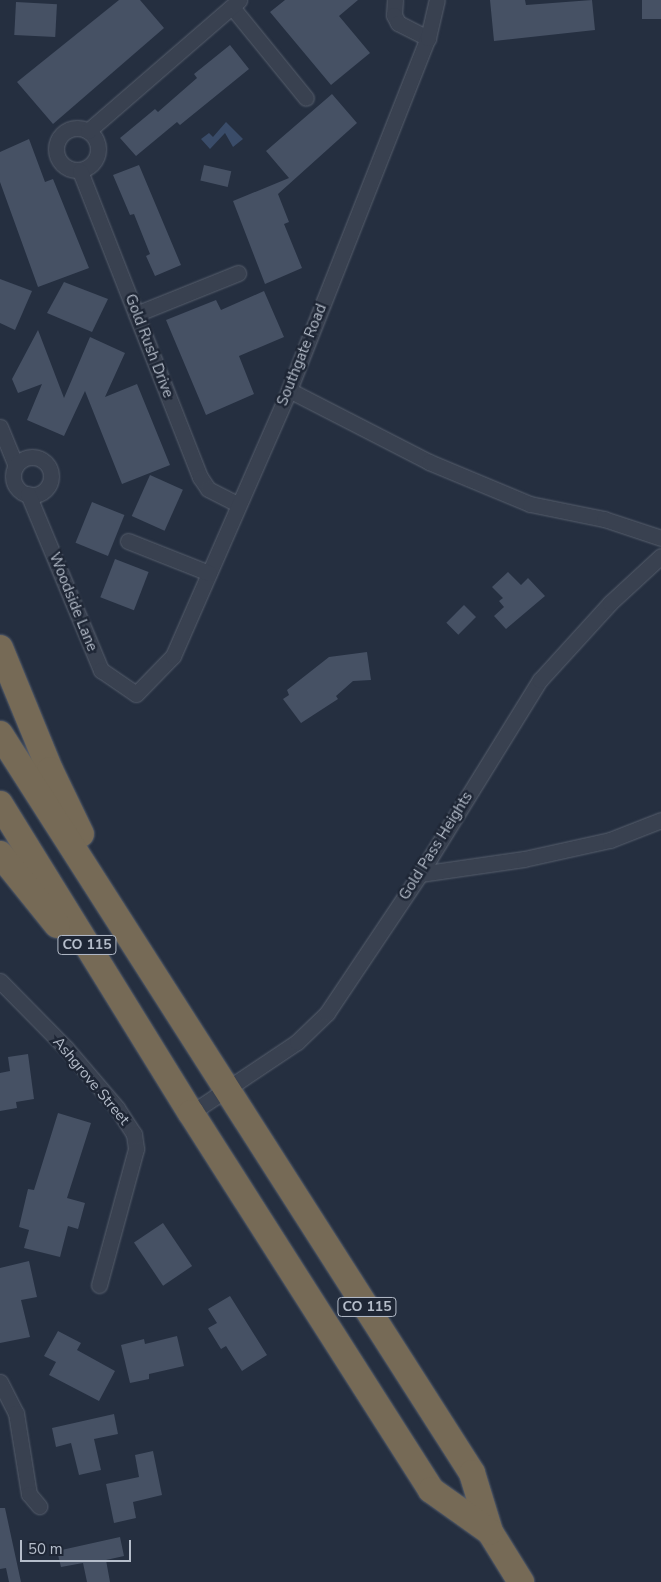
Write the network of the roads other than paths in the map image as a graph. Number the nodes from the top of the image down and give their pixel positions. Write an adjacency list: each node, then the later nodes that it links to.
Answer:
1 (395, 0): 4 (street)
2 (437, 0): 4 (street, Southgate Road)
3 (236, 3): 5 (street); 6 (street)
4 (428, 38): 10 (street, Southgate Road)
5 (306, 98)
6 (88, 131): 7 (street); 7 (street)
7 (80, 170): 9 (street, Gold Rush Drive)
8 (238, 273): 9 (street)
9 (136, 314): 14 (street, Gold Rush Drive)
10 (289, 390): 14 (street, Southgate Road); 15 (street)
11 (0, 427): 12 (street)
12 (16, 466): 13 (street); 13 (street)
13 (28, 494): 20 (street, Woodside Lane)
14 (238, 504): 18 (street, Southgate Road)
15 (661, 538)
16 (128, 541): 18 (street)
17 (661, 556): 25 (street, Gold Pass Heights)
18 (209, 574): 20 (street, Southgate Road)
19 (0, 648): 26 (highway)
20 (136, 694)
21 (0, 734): 26 (highway, CO 115)
22 (0, 804): 28 (highway, CO 115)
23 (661, 820): 25 (street)
24 (0, 854): 28 (highway)
25 (420, 874): 29 (street, Gold Pass Heights)
26 (149, 967): 29 (highway, CO 115)
27 (2, 986): 31 (street, Ashgrove Street)
28 (173, 1085): 30 (highway, CO 115)
29 (228, 1089): 30 (street, Gold Pass Heights); 34 (highway, CO 115)
30 (190, 1112): 34 (highway, CO 115)
31 (99, 1285)
32 (0, 1382): 33 (street)
33 (39, 1506)
34 (490, 1532): 35 (highway, CO 115)
35 (521, 1582)

